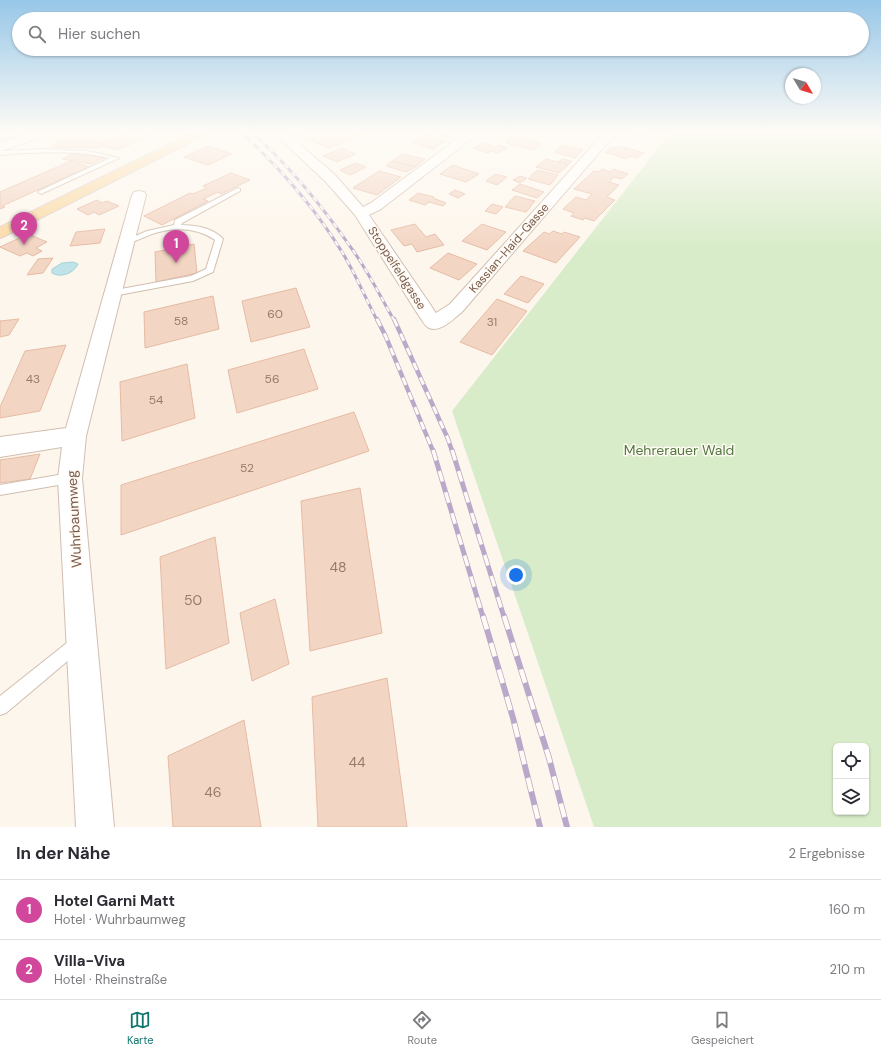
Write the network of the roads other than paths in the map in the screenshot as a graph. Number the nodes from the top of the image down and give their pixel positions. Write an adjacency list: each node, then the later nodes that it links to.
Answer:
1 (86, 172): 7 (lane)
2 (123, 172): 11 (main road)
3 (323, 172): 9 (street, Stoppelfeldgasse)
4 (423, 172): 9 (street, Stoppelfeldgasse)
5 (576, 172): 14 (street, Kassian-Haid-Gasse)
6 (238, 190): 10 (lane)
7 (41, 192)
8 (139, 195): 12 (street, Wuhrbaumweg)
9 (361, 213): 14 (street, Stoppelfeldgasse)
10 (177, 227): 12 (lane); 13 (lane)
11 (0, 232)
12 (128, 240): 13 (street, Wuhrbaumweg)
13 (114, 293): 15 (street, Wuhrbaumweg)
14 (435, 323)
15 (75, 436): 16 (street); 17 (street, Wuhrbaumweg)
16 (0, 447)
17 (70, 478): 18 (lane); 19 (street, Wuhrbaumweg)
18 (0, 490)
19 (82, 640): 20 (lane); 21 (street, Wuhrbaumweg)
20 (0, 707)
21 (95, 827)

